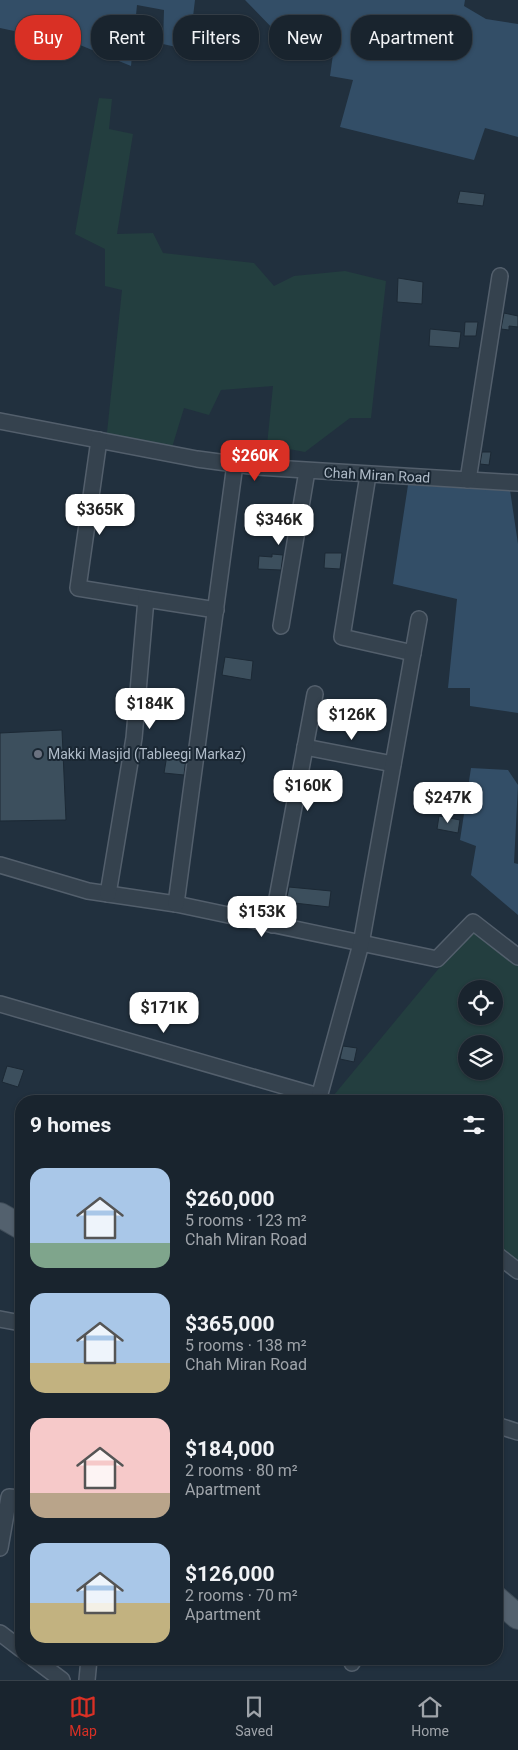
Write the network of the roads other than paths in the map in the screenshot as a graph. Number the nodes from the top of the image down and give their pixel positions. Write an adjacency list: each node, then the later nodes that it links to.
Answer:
1 (500, 276): 7 (street)
2 (0, 421): 3 (street, Chah Miran Road)
3 (99, 440): 4 (street, Chah Miran Road); 9 (street)
4 (235, 464): 5 (street, Chah Miran Road); 10 (street)
5 (307, 471): 6 (street, Chah Miran Road); 12 (street)
6 (368, 475): 7 (street, Chah Miran Road); 13 (street)
7 (468, 480): 8 (street, Chah Miran Road)
8 (518, 483)
9 (146, 599): 10 (street); 18 (street)
10 (216, 610): 19 (street)
11 (419, 619): 13 (street)
12 (281, 626)
13 (413, 653): 16 (street)
14 (315, 694): 15 (street)
15 (305, 747): 16 (street); 20 (street)
16 (393, 764): 21 (street)
17 (0, 865): 18 (street)
18 (108, 894): 19 (street)
19 (176, 904): 20 (street)
20 (272, 925): 21 (street)
21 (361, 944): 22 (street); 25 (street)
22 (518, 957)
23 (0, 1004): 24 (street)
24 (305, 1095)
25 (319, 1095)
26 (0, 1214): 27 (main road)
27 (15, 1223)
28 (503, 1259): 29 (street)
29 (518, 1271)
30 (0, 1319): 31 (street)
31 (15, 1321)
32 (503, 1427): 33 (street)
33 (518, 1432)
34 (15, 1497): 35 (street)
35 (0, 1548)
36 (503, 1604): 37 (main road)
37 (518, 1617)
38 (0, 1633): 39 (street)
39 (15, 1644)
40 (42, 1665): 42 (street)
41 (88, 1665): 43 (street)
42 (62, 1680)
43 (87, 1680)

